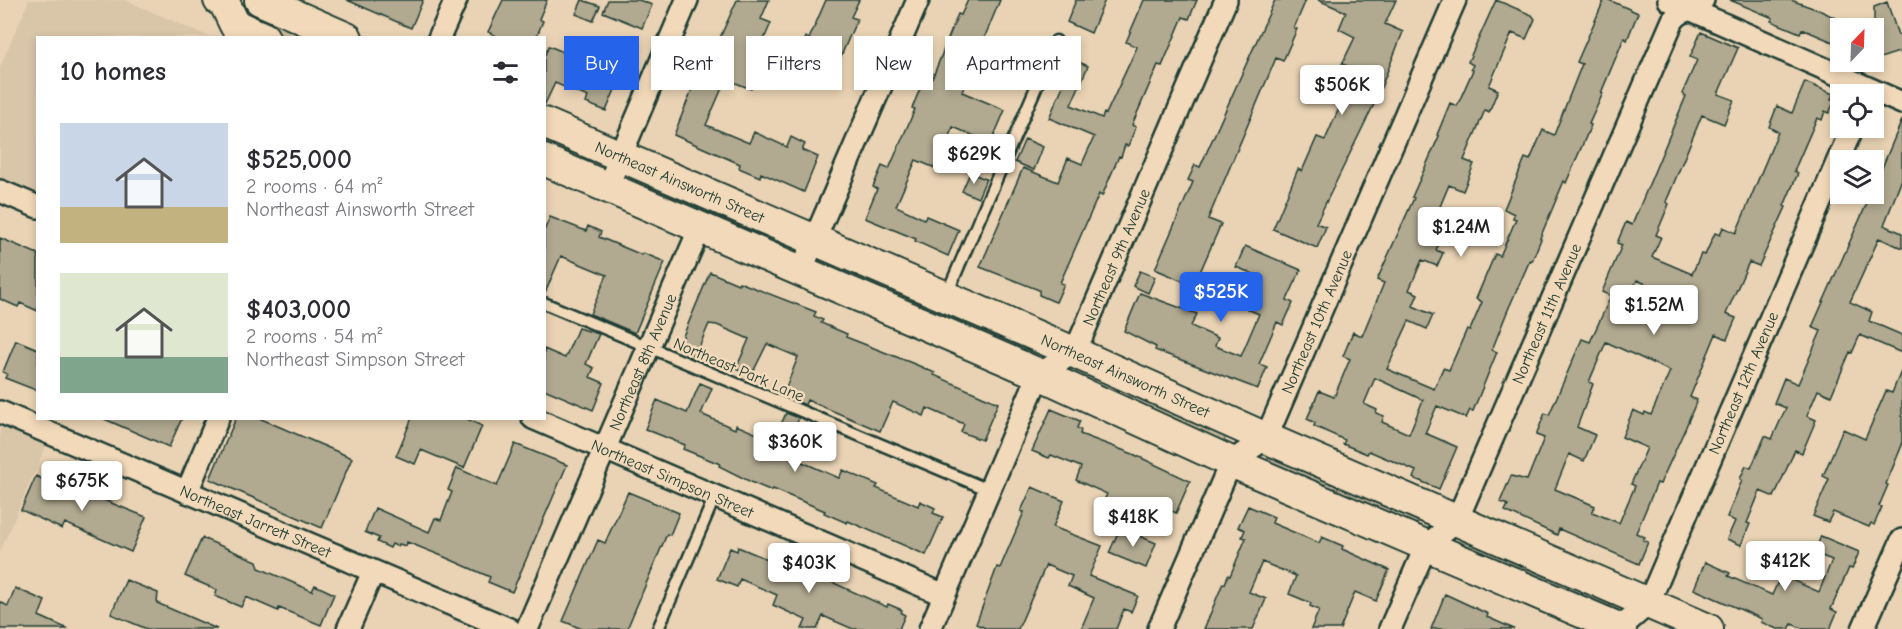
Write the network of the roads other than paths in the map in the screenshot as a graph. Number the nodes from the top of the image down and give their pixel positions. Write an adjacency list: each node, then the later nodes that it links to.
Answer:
1 (260, 0): 11 (street)
2 (456, 0): 12 (street)
3 (687, 0): 19 (street)
4 (918, 0): 25 (street)
5 (1226, 0): 30 (street, Northeast 9th Avenue)
6 (1455, 0): 35 (street, Northeast 10th Avenue)
7 (1669, 0): 9 (street)
8 (225, 1): 10 (street)
9 (1696, 4): 13 (street); 41 (street, Northeast 11th Avenue)
10 (260, 36)
11 (342, 36)
12 (440, 36)
13 (1854, 84)
14 (1035, 90): 27 (lane)
15 (1884, 97): 16 (street)
16 (1902, 103)
17 (546, 124): 19 (street, Northeast Ainsworth Street)
18 (1848, 138): 46 (street, Northeast 12th Avenue)
19 (621, 156): 21 (street); 25 (street, Northeast Ainsworth Street)
20 (546, 161): 21 (street, Northeast Ainsworth Street)
21 (607, 188): 24 (street, Northeast Ainsworth Street)
22 (0, 191): 23 (street)
23 (36, 206)
24 (699, 228): 26 (street, Northeast Ainsworth Street); 29 (street, Northeast 8th Avenue)
25 (815, 239): 26 (street); 27 (street, Northeast Ainsworth Street)
26 (801, 271): 31 (street, Northeast Ainsworth Street)
27 (945, 296): 30 (street, Northeast Ainsworth Street)
28 (546, 304): 29 (lane, Northeast Park Lane)
29 (648, 347): 36 (street, Northeast 8th Avenue); 38 (lane, Northeast Park Lane)
30 (1075, 352): 31 (street); 35 (street, Northeast Ainsworth Street)
31 (1039, 374): 37 (street, Northeast Ainsworth Street); 38 (street)
32 (0, 411): 39 (street, Northeast Jarrett Street)
33 (217, 420): 39 (street)
34 (538, 420): 36 (street, Northeast Simpson Street)
35 (1266, 438): 37 (street); 41 (street, Northeast Ainsworth Street)
36 (604, 448): 40 (street, Northeast Simpson Street); 49 (street, Northeast 8th Avenue)
37 (1231, 462): 43 (street, Northeast Ainsworth Street); 52 (street)
38 (989, 490): 45 (street)
39 (187, 492): 44 (street, Northeast Jarrett Street)
40 (715, 496): 45 (street, Northeast Simpson Street); 50 (lane)
41 (1457, 520): 43 (street, Northeast 11th Avenue); 46 (street, Northeast Ainsworth Street)
42 (1902, 540): 56 (street)
43 (1426, 546): 53 (street, Northeast 11th Avenue); 54 (street, Northeast Ainsworth Street)
44 (373, 572): 47 (street); 48 (street, Northeast Jarrett Street)
45 (944, 595): 51 (street)
46 (1648, 604): 54 (street, Northeast 12th Avenue); 55 (street, Northeast Ainsworth Street)
47 (348, 629)
48 (509, 629)
49 (527, 629)
50 (658, 629)
51 (930, 629)
52 (1159, 629)
53 (1390, 629)
54 (1620, 629)
55 (1708, 629)
56 (1863, 629)

